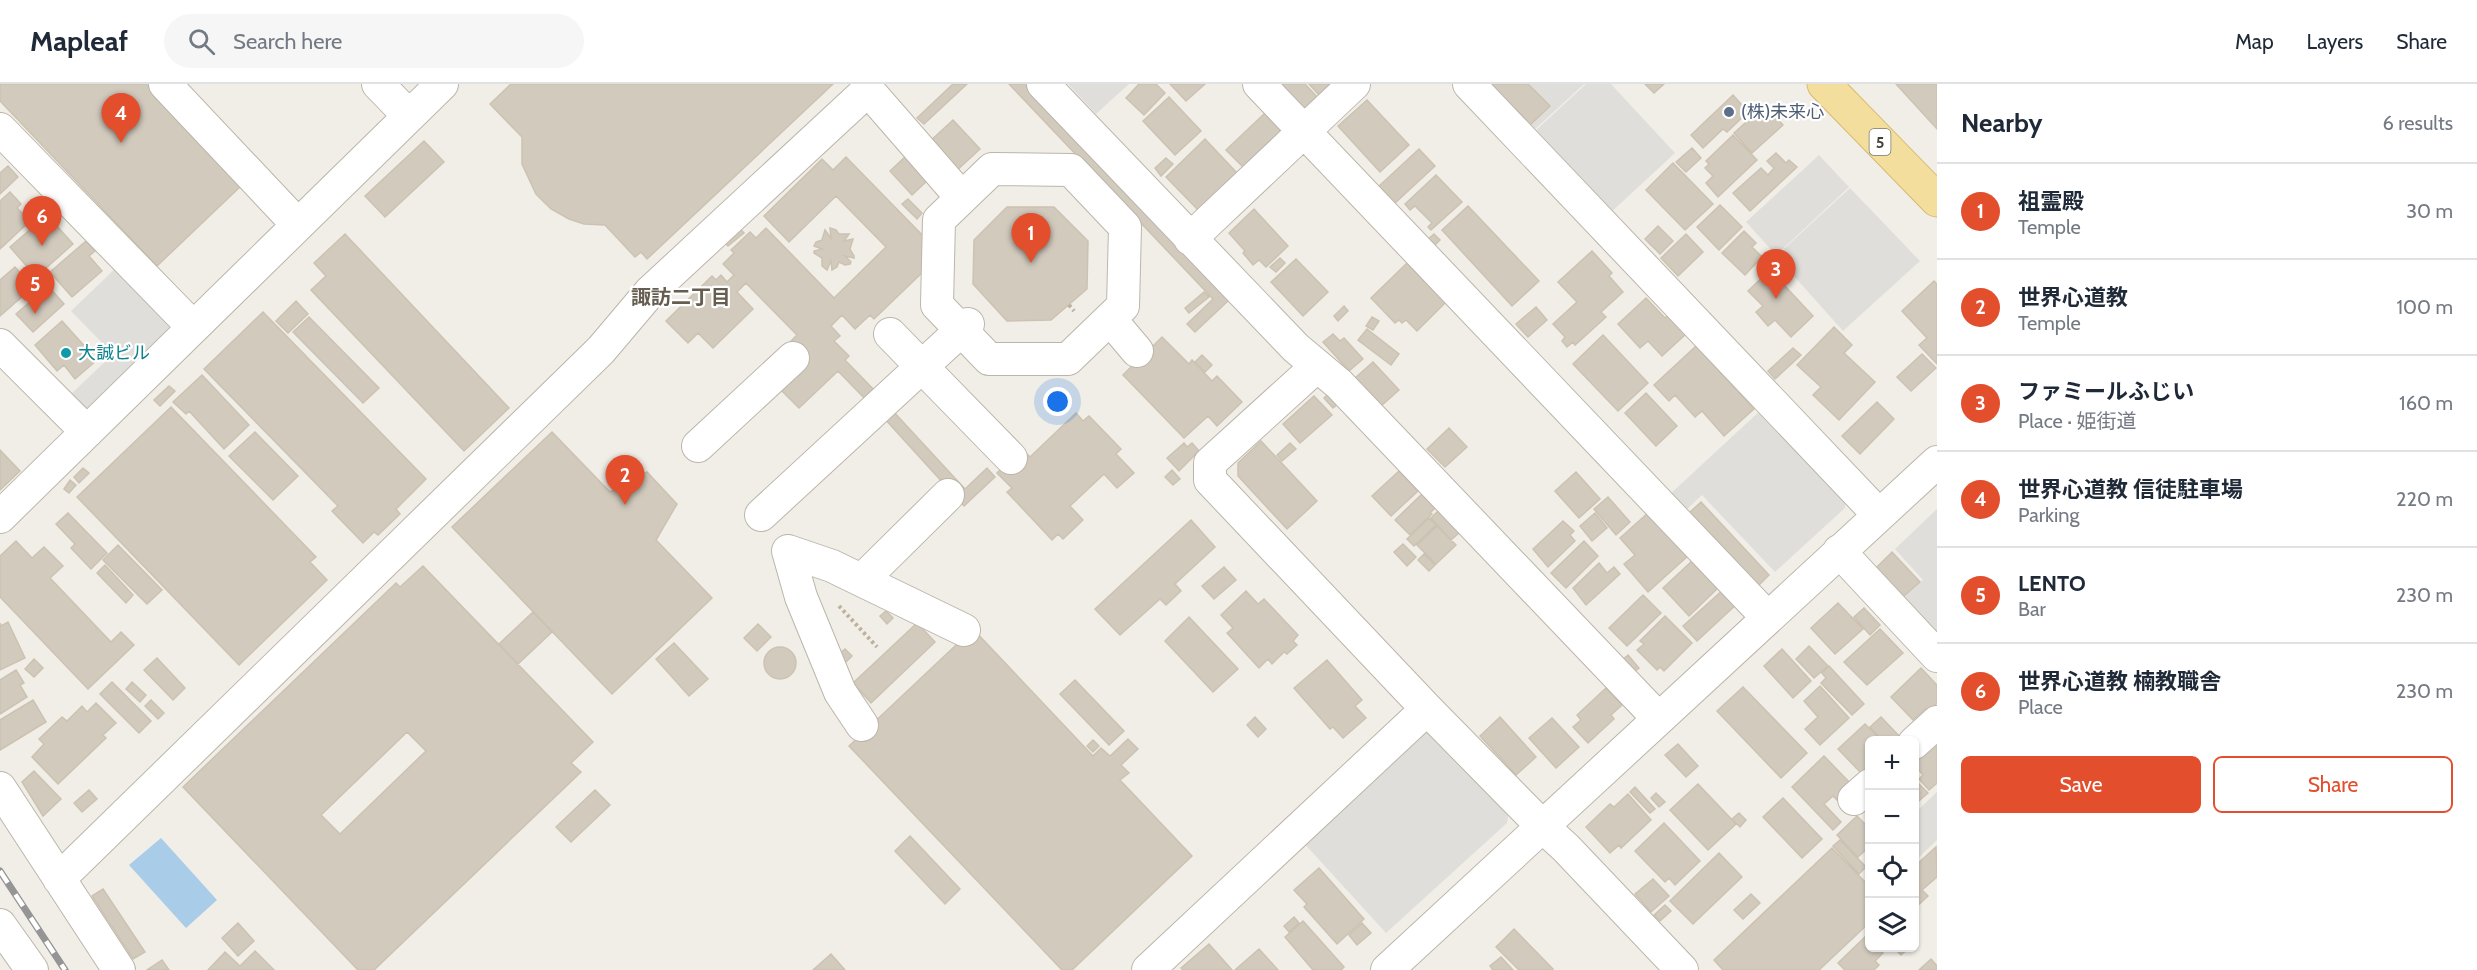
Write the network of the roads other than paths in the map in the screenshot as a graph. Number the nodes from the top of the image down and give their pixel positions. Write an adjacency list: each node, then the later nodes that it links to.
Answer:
1 (165, 84): 14 (street)
2 (378, 84): 9 (street)
3 (442, 84): 9 (street)
4 (1043, 84): 15 (street)
5 (1259, 84): 11 (street)
6 (1354, 84): 11 (street)
7 (1469, 84): 31 (street)
8 (1835, 89): 13 (main road, 5)
9 (409, 116): 14 (street)
10 (0, 129): 16 (street)
11 (1306, 132): 15 (street); 35 (street)
12 (962, 198): 17 (street); 18 (street); 45 (street)
13 (1937, 200)
14 (298, 225): 16 (street)
15 (1190, 239): 23 (street)
16 (194, 327): 25 (street)
17 (964, 327): 18 (street); 24 (street)
18 (1097, 327): 21 (street)
19 (890, 334): 24 (street)
20 (0, 345): 25 (street)
21 (1137, 351)
22 (793, 358): 26 (street)
23 (1317, 366): 38 (street); 39 (street)
24 (922, 367): 27 (street); 30 (street)
25 (87, 432): 32 (street)
26 (698, 446)
27 (1011, 458)
28 (1937, 462): 31 (street)
29 (948, 495): 34 (street)
30 (761, 515)
31 (1879, 515): 33 (street)
32 (0, 517)
33 (1839, 551): 35 (street); 37 (street)
34 (862, 580): 36 (street); 41 (street)
35 (1768, 618): 39 (street)
36 (964, 630)
37 (1937, 656)
38 (1427, 709): 44 (street); 49 (street)
39 (1658, 718): 44 (street)
40 (1937, 722): 42 (street)
41 (862, 725)
42 (1919, 738)
43 (0, 788): 45 (street)
44 (1541, 825): 50 (street); 51 (street)
45 (59, 879): 48 (street)
46 (1, 928): 47 (street)
47 (32, 970)
48 (119, 970)
49 (1148, 970)
50 (1387, 970)
51 (1682, 970)

